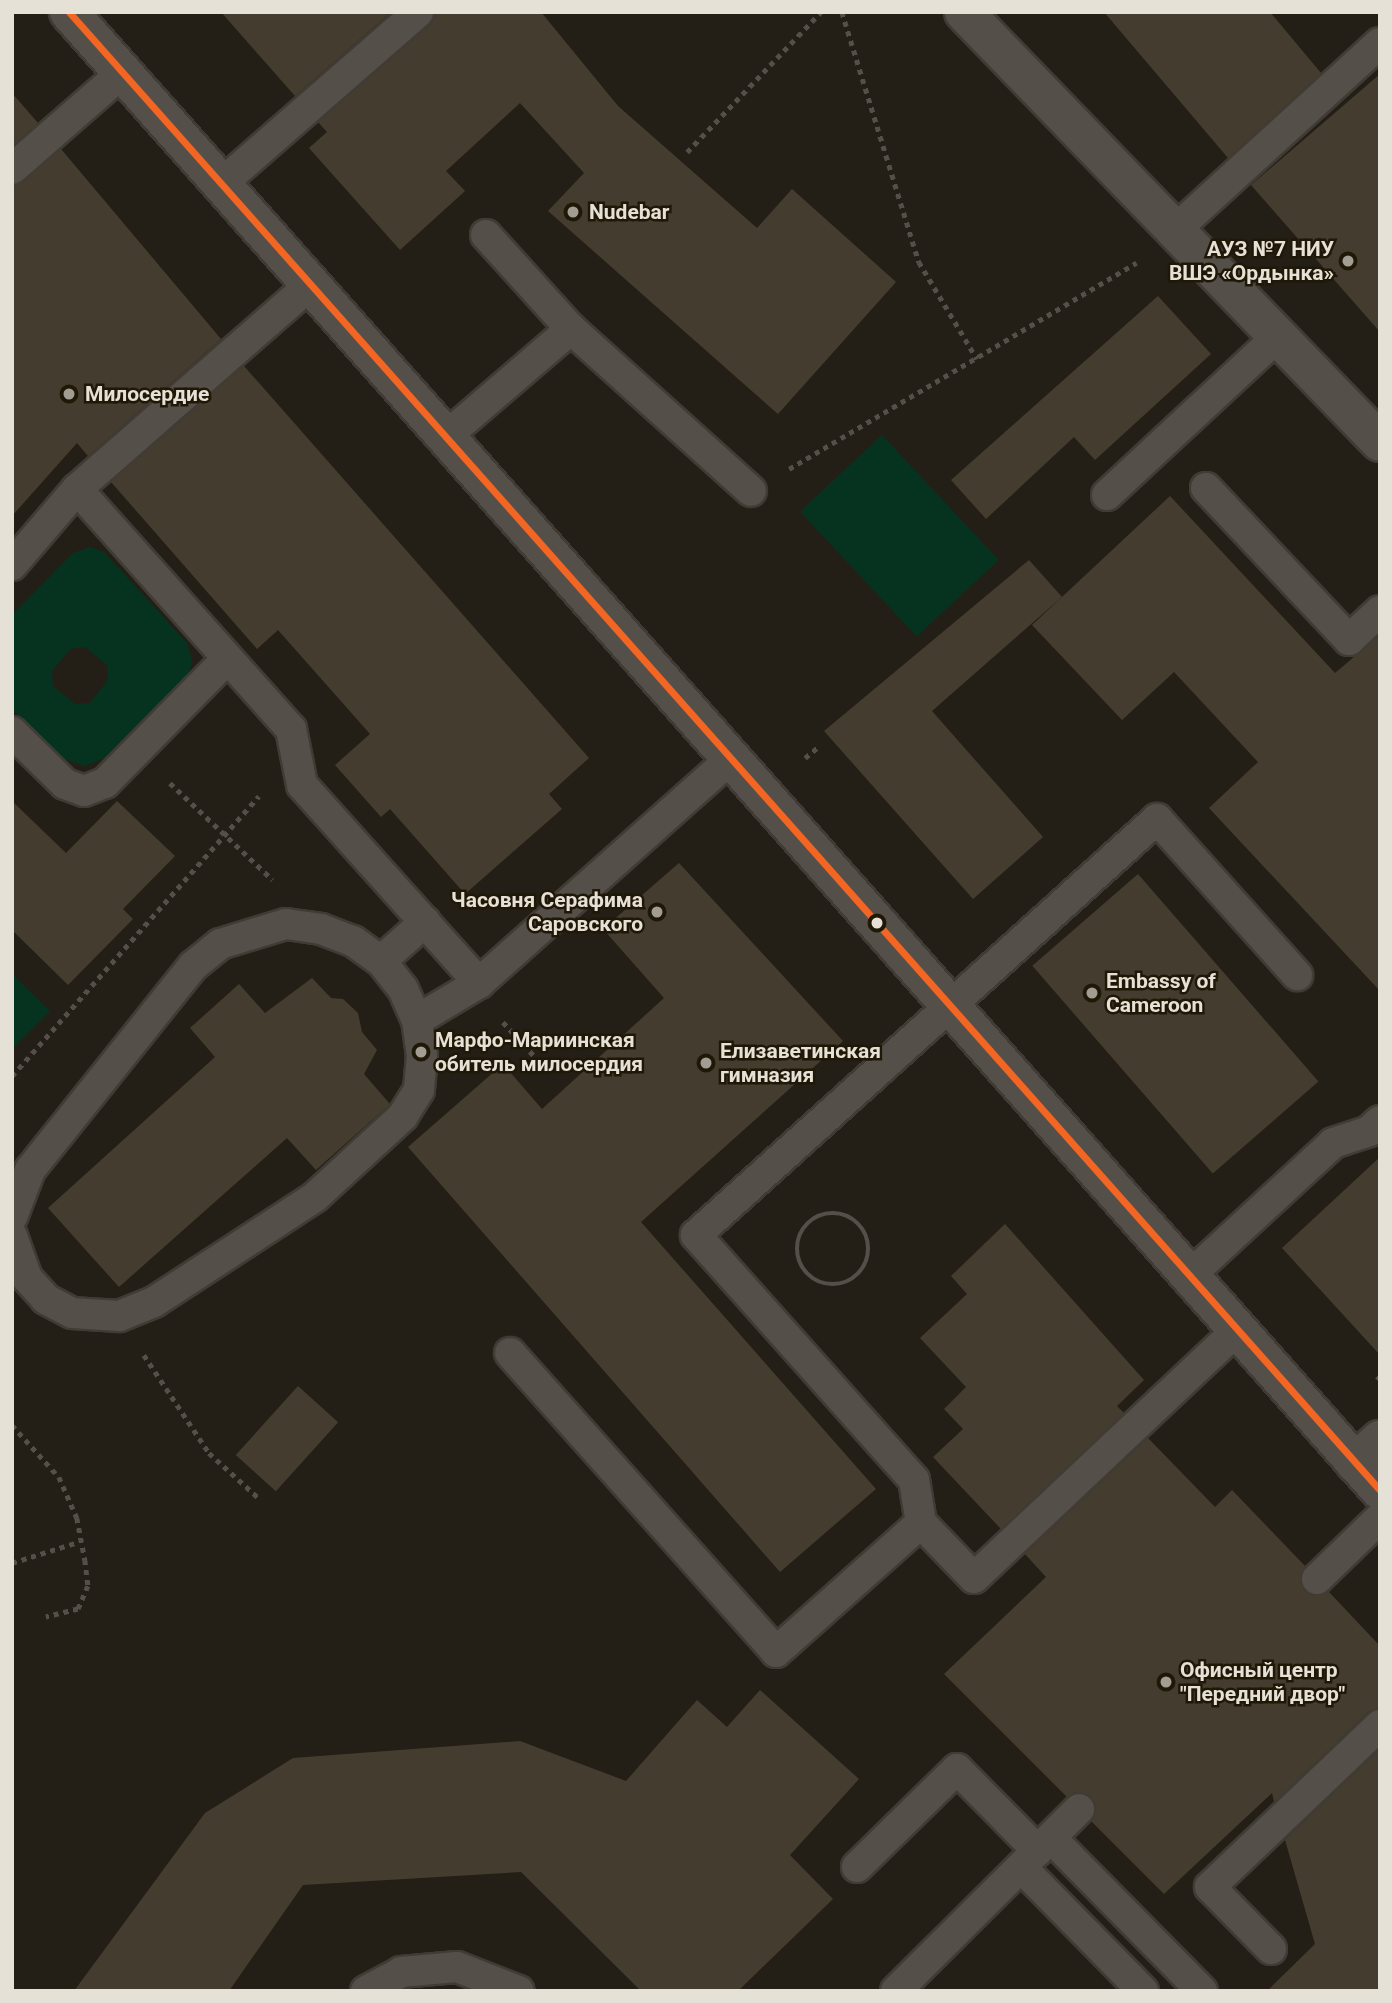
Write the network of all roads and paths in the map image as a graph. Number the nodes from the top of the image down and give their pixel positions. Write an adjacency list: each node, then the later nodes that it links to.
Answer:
1 (69, 12): 7 (main road)
2 (418, 12): 10 (lane)
3 (821, 12): 8 (path)
4 (842, 12): 17 (path)
5 (964, 12): 11 (main road)
6 (1380, 43): 11 (lane)
7 (122, 73): 9 (lane); 10 (main road)
8 (687, 152)
9 (12, 169)
10 (220, 185): 14 (main road)
11 (1175, 230): 16 (main road)
12 (486, 235): 15 (lane)
13 (1140, 261): 17 (path)
14 (309, 286): 18 (main road); 21 (lane)
15 (571, 329): 18 (lane); 22 (lane)
16 (1278, 336): 19 (main road); 23 (lane)
17 (977, 359): 22 (path)
18 (443, 439): 31 (main road)
19 (1380, 442)
20 (1206, 488): 25 (lane)
21 (76, 489): 24 (lane); 26 (lane)
22 (751, 491)
23 (1107, 495)
24 (12, 565)
25 (1380, 611)
26 (228, 658): 29 (lane); 32 (lane)
27 (12, 732): 29 (lane)
28 (817, 748): 30 (path)
29 (137, 751): 33 (path)
30 (805, 758)
31 (729, 760): 38 (lane); 39 (main road)
32 (302, 785): 33 (path); 34 (lane)
33 (225, 835): 35 (path); 41 (path)
34 (425, 922): 36 (lane); 38 (lane)
35 (303, 926): 36 (lane); 43 (lane)
36 (381, 961): 40 (lane)
37 (1297, 975): 39 (lane)
38 (479, 983): 40 (lane)
39 (947, 1007): 45 (main road); 54 (lane)
40 (417, 1020): 47 (lane)
41 (12, 1076)
42 (1380, 1121): 45 (lane)
43 (12, 1217)
44 (12, 1236): 47 (lane)
45 (1188, 1277): 48 (main road)
46 (850, 1282): 46 (path)
47 (119, 1316): 52 (path)
48 (1236, 1331): 51 (main road); 54 (lane)
49 (510, 1353): 54 (lane)
50 (12, 1425): 55 (path)
51 (1371, 1464)
52 (261, 1500)
53 (1380, 1518): 57 (lane)
54 (921, 1522)
55 (78, 1542): 56 (path); 58 (path)
56 (12, 1563)
57 (1317, 1579)
58 (46, 1617)
59 (1380, 1725): 63 (lane)
60 (1079, 1810): 61 (lane)
61 (1037, 1852): 62 (lane); 66 (lane); 67 (lane); 68 (lane)
62 (857, 1867)
63 (1271, 1949)
64 (366, 1991): 65 (lane)
65 (519, 1991)
66 (896, 1991)
67 (1143, 1991)
68 (1202, 1991)

